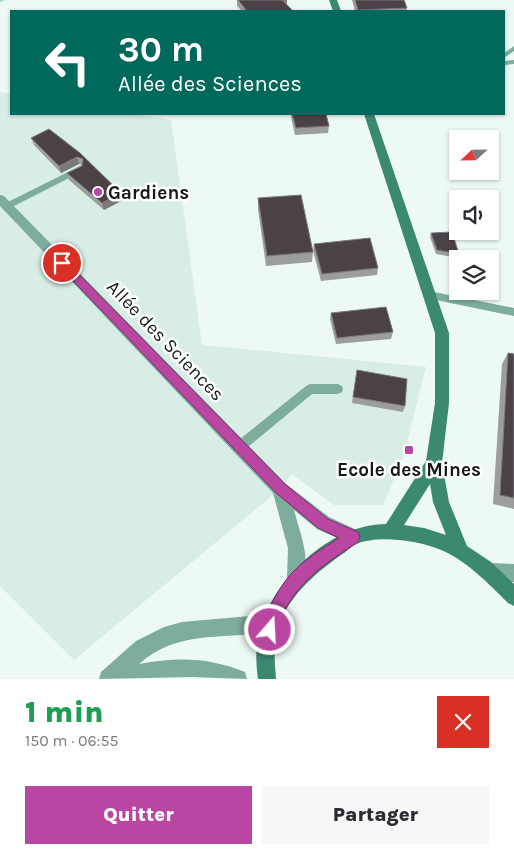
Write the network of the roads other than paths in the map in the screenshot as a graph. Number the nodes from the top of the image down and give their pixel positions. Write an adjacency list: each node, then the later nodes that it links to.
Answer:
1 (370, 115): 4 (main road)
2 (80, 169): 3 (lane)
3 (4, 202): 7 (street, Allée des Sciences)
4 (429, 295): 5 (lane); 8 (main road)
5 (514, 312)
6 (338, 389): 7 (lane)
7 (240, 447): 9 (street, Allée des Sciences)
8 (434, 464): 10 (main road); 12 (main road)
9 (280, 489): 11 (street, Allée des Sciences); 15 (street, Allée des Sciences)
10 (390, 532): 11 (main road); 12 (main road)
11 (353, 537): 15 (main road)
12 (460, 551): 13 (main road)
13 (490, 572): 14 (street); 16 (main road)
14 (514, 573)
15 (296, 578): 17 (main road)
16 (514, 596)
17 (275, 612): 18 (street); 21 (main road)
18 (108, 679)
19 (112, 679): 20 (street)
20 (238, 679)
21 (267, 679)

